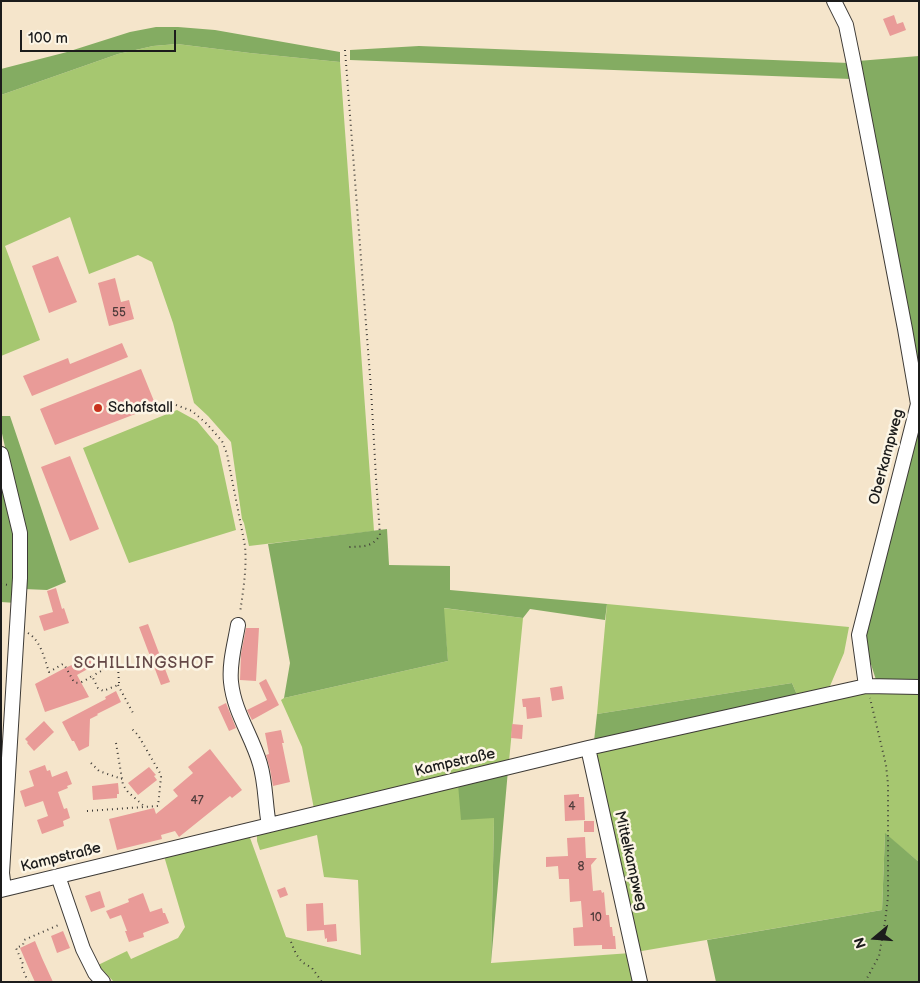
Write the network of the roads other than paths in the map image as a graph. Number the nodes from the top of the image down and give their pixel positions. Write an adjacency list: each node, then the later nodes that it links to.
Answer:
1 (834, 1): 4 (street, Oberkampweg)
2 (1, 454): 9 (street)
3 (238, 625): 7 (street)
4 (866, 686): 5 (street, Kampstraße); 6 (street, Kampstraße)
5 (919, 687)
6 (588, 748): 7 (street, Kampstraße); 11 (street, Mittelkampweg)
7 (269, 825): 8 (street, Kampstraße)
8 (58, 876): 9 (street, Kampstraße); 10 (street)
9 (3, 889)
10 (101, 981)
11 (640, 982)

